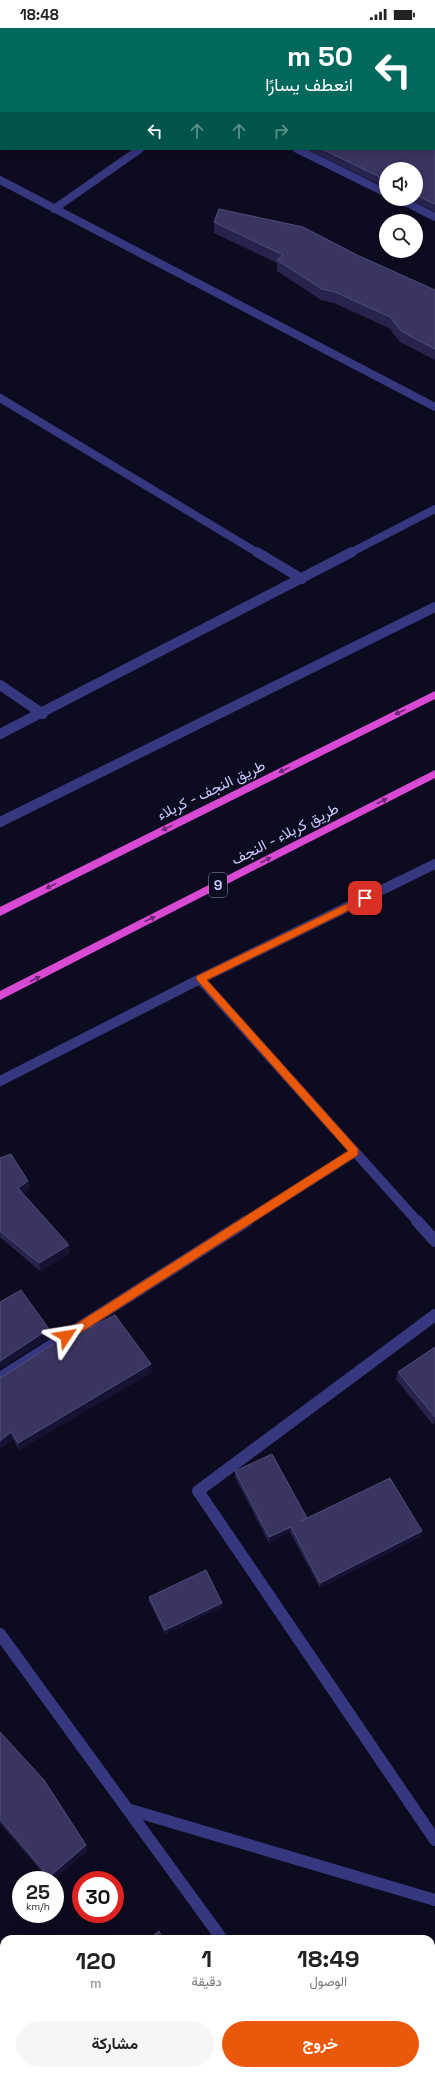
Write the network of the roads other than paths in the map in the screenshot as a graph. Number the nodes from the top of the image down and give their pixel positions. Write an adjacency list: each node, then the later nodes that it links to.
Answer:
1 (139, 150): 6 (street)
2 (299, 150): 4 (street)
3 (0, 180): 6 (street)
4 (379, 190)
5 (413, 206): 7 (street)
6 (54, 209): 9 (street)
7 (435, 217)
8 (0, 398): 11 (street)
9 (435, 407)
10 (435, 509): 11 (street)
11 (302, 579): 15 (street)
12 (435, 607): 18 (street)
13 (0, 685): 15 (street)
14 (435, 695): 20 (highway, طريق النجف - کربلاء, one-way to 20)
15 (43, 714): 16 (street)
16 (0, 734)
17 (435, 774): 22 (highway, طريق کربلاء - النجف / 9, one-way to 17)
18 (0, 822)
19 (435, 865): 21 (street)
20 (0, 912)
21 (200, 979): 23 (street); 24 (street)
22 (0, 996)
23 (0, 1081)
24 (355, 1152): 25 (street); 27 (street)
25 (435, 1241)
26 (435, 1315): 30 (street)
27 (0, 1378)
28 (0, 1634): 29 (street)
29 (127, 1809): 31 (street); 32 (street)
30 (435, 1840)
31 (435, 1900)
32 (219, 1935)

